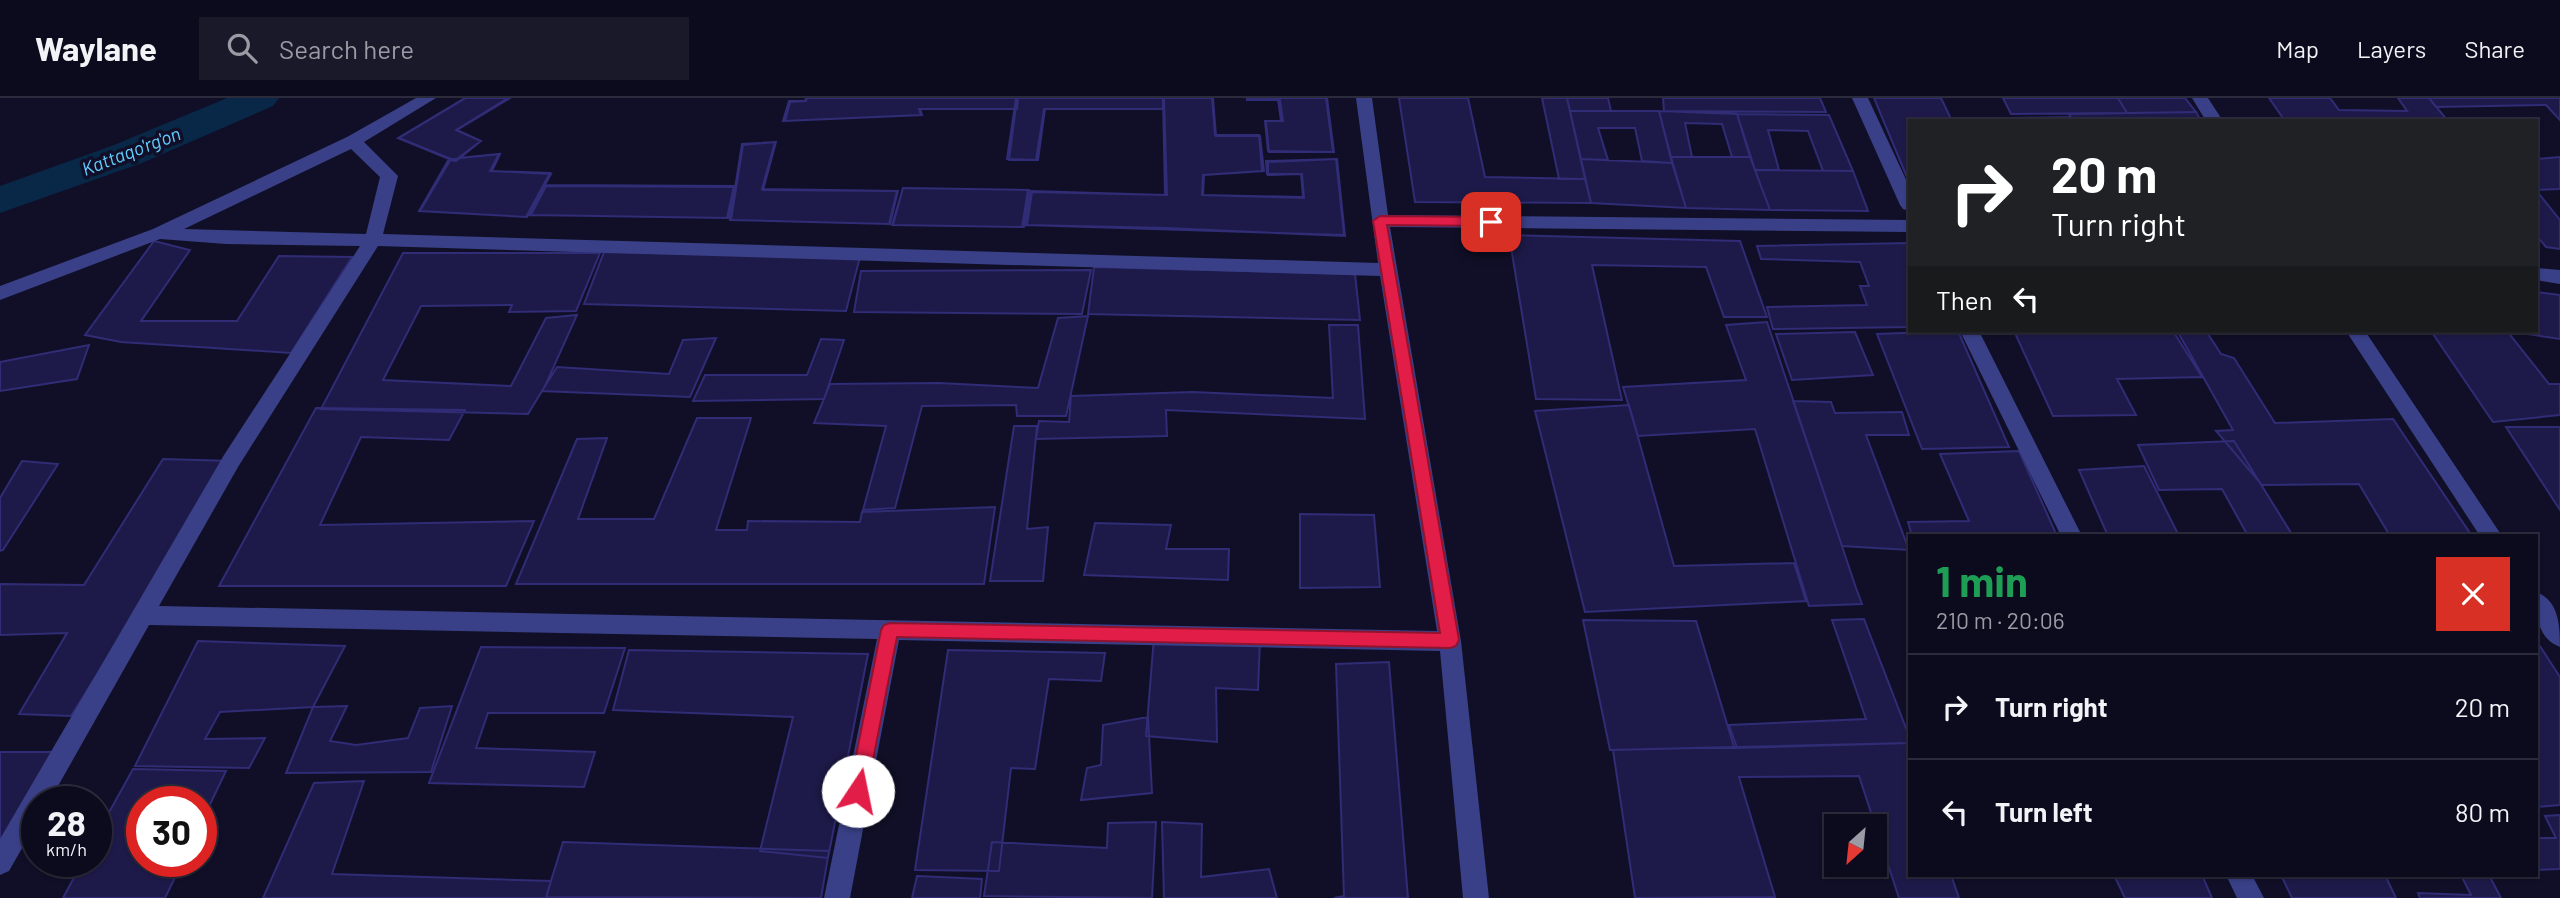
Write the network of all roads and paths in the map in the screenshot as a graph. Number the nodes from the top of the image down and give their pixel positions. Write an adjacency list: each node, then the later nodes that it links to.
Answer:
1 (428, 98): 6 (street)
2 (1364, 98): 8 (street)
3 (1860, 98): 7 (street)
4 (2200, 98): 5 (street)
5 (2214, 119)
6 (353, 141): 10 (street); 11 (street)
7 (1908, 203)
8 (1380, 221): 9 (street); 12 (street)
9 (1908, 226)
10 (159, 233): 11 (street); 15 (street)
11 (373, 240): 12 (street); 21 (street)
12 (1388, 270): 24 (street)
13 (2538, 274): 14 (street)
14 (2560, 278)
15 (0, 293)
16 (1971, 333): 18 (street)
17 (2356, 333): 19 (street)
18 (2071, 534)
19 (2491, 534)
20 (2538, 604): 23 (street)
21 (141, 615): 22 (street); 25 (street)
22 (890, 630): 24 (street); 27 (street)
23 (2560, 637)
24 (1450, 640): 28 (street)
25 (0, 863)
26 (2240, 877): 29 (street)
27 (837, 898)
28 (1476, 898)
29 (2251, 898)

